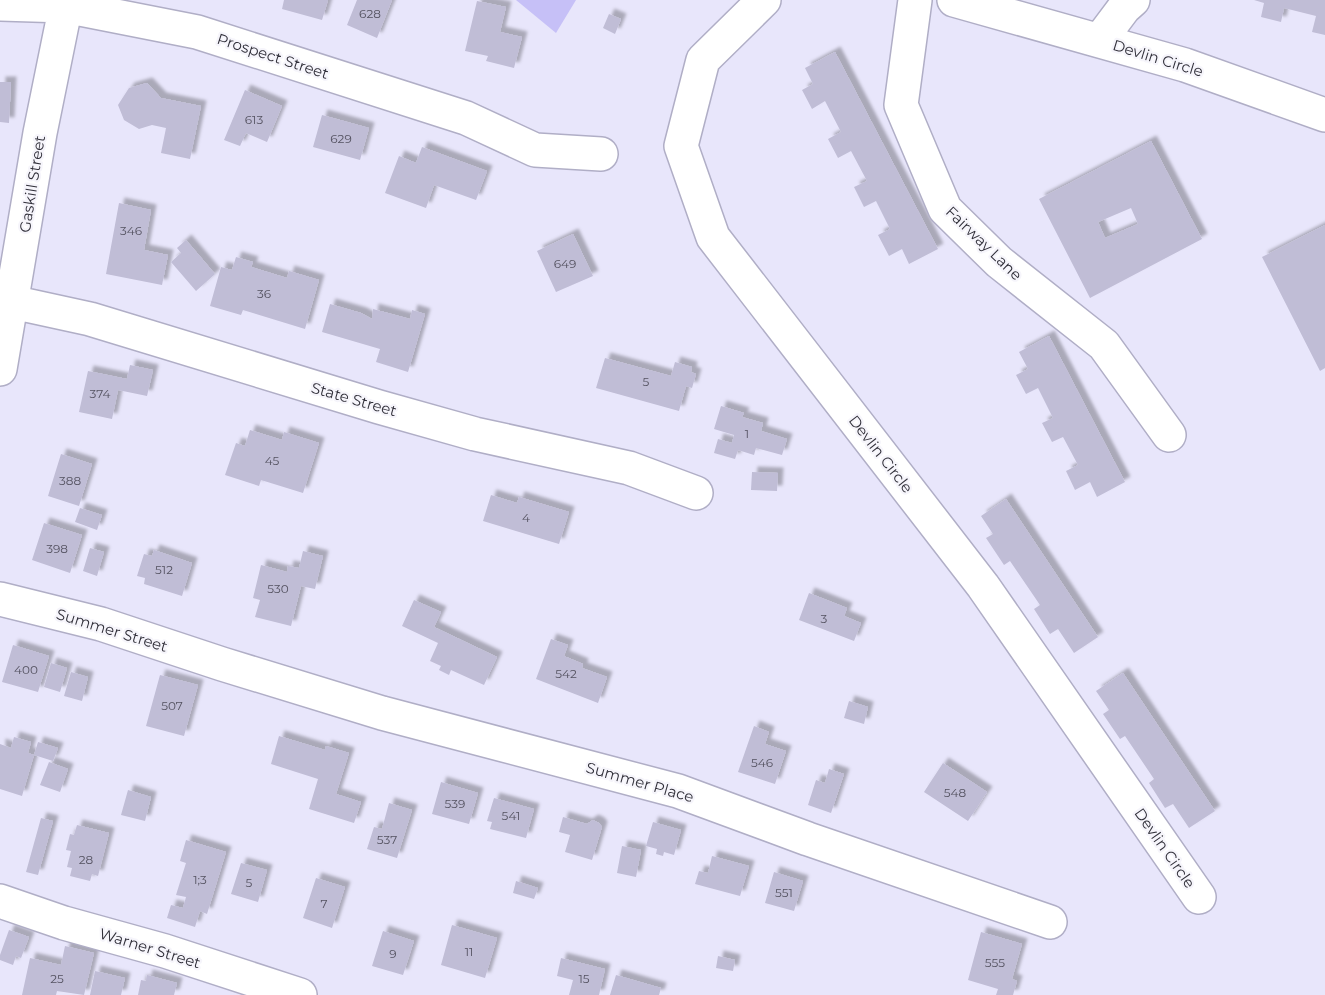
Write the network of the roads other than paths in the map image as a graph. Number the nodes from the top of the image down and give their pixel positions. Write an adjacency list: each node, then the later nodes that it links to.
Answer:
1 (764, 0): 16 (street, Devlin Circle)
2 (915, 0): 12 (street, Fairway Lane)
3 (954, 0): 7 (street, Devlin Circle)
4 (1133, 0): 7 (street)
5 (66, 3): 6 (street, Prospect Street); 9 (street, Prospect Street); 10 (street, Gaskill Street)
6 (0, 4)
7 (1100, 40): 8 (street, Devlin Circle)
8 (1325, 115)
9 (601, 154)
10 (12, 302): 11 (street, Gaskill Street); 13 (street, State Street)
11 (0, 369)
12 (1169, 435)
13 (696, 493)
14 (0, 599): 15 (street, Summer Street)
15 (222, 664): 18 (street, Summer Place)
16 (1199, 897)
17 (0, 901): 19 (street, Warner Street)
18 (1050, 922)
19 (300, 995)

